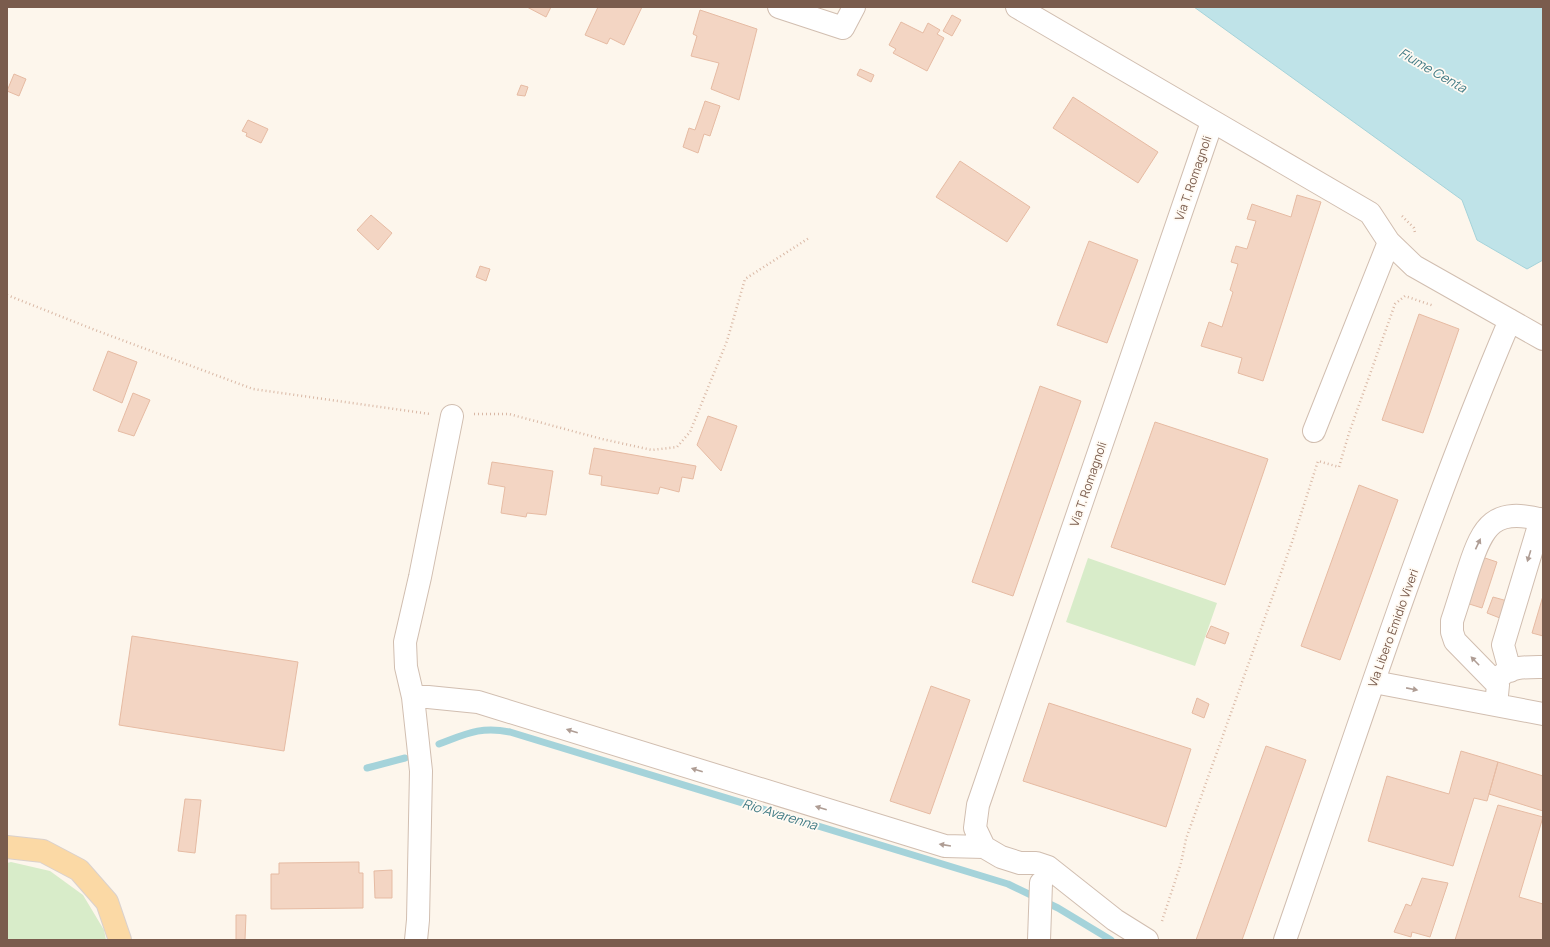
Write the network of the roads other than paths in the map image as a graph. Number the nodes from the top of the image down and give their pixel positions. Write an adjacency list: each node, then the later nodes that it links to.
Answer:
1 (779, 7): 2 (street)
2 (854, 7)
3 (1017, 7): 4 (street)
4 (1212, 122): 5 (street); 16 (street, Via T. Romagnoli)
5 (1390, 242): 6 (street); 9 (street)
6 (1510, 320): 7 (street); 12 (street, Via Libero Emidio Viveri)
7 (1543, 339)
8 (452, 416): 14 (street)
9 (1314, 430)
10 (1542, 519): 13 (street, one-way to 13); 13 (street, one-way to 10)
11 (1543, 667): 13 (street)
12 (1374, 682): 13 (street, one-way to 13); 23 (street, Via Libero Emidio Viveri)
13 (1501, 687): 15 (street)
14 (413, 697): 16 (street, one-way to 14); 22 (street)
15 (1543, 714)
16 (984, 846): 19 (street)
17 (11, 849): 21 (main road)
18 (1041, 883): 20 (street)
19 (1153, 932)
20 (1040, 935)
21 (120, 940)
22 (416, 940)
23 (1285, 940)

